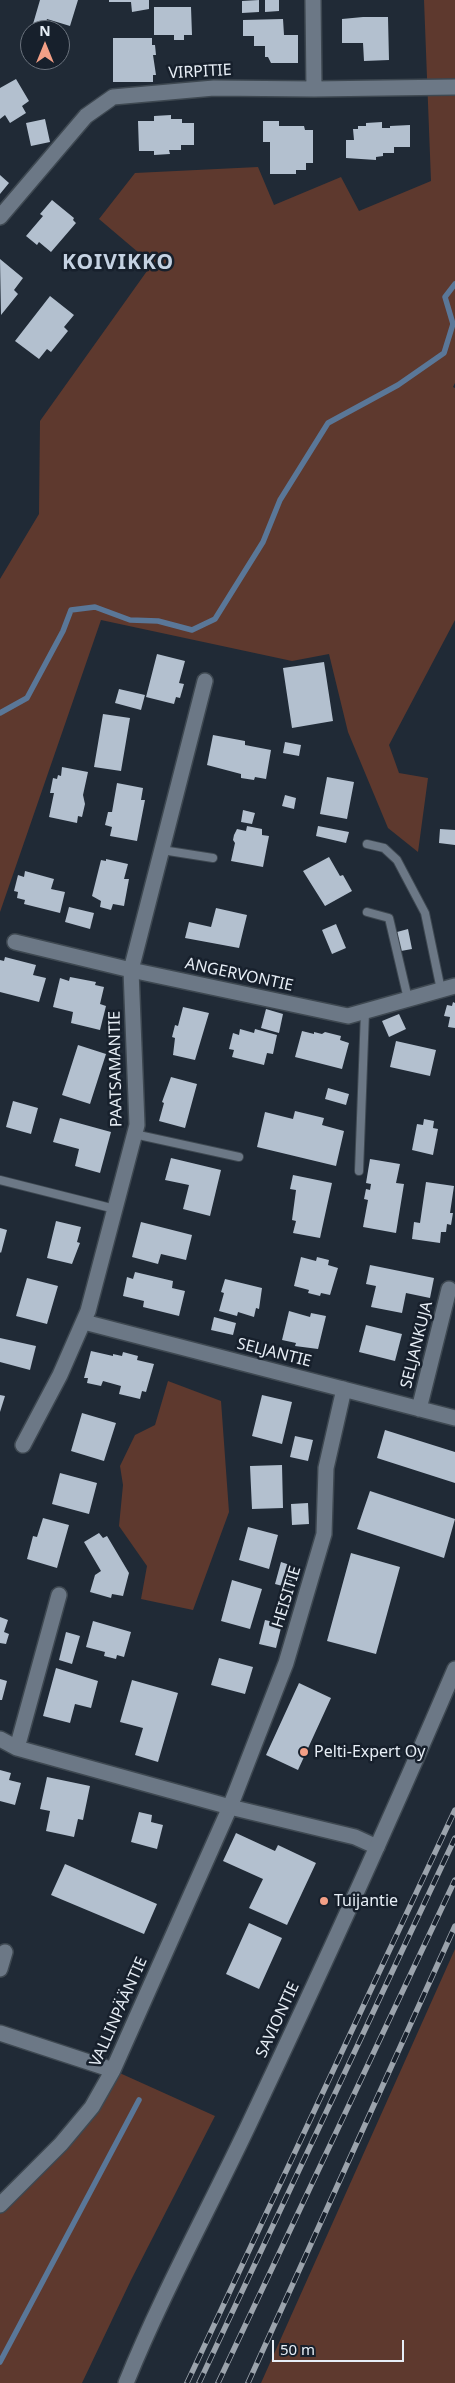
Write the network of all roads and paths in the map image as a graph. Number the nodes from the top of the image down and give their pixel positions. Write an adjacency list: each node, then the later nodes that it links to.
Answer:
1 (314, 0): 3 (street)
2 (455, 87): 3 (street, VIRPITIE)
3 (314, 89): 4 (street, VIRPITIE)
4 (0, 217)
5 (205, 681): 7 (street, PAATSAMANTIE)
6 (367, 844): 12 (lane)
7 (162, 850): 8 (lane); 11 (street, PAATSAMANTIE)
8 (214, 858)
9 (367, 912): 13 (lane)
10 (15, 942): 11 (street, ANGERVONTIE)
11 (131, 970): 14 (street, ANGERVONTIE); 15 (street, PAATSAMANTIE)
12 (448, 988): 13 (street, ANGERVONTIE)
13 (408, 999): 14 (street, ANGERVONTIE)
14 (365, 1012): 17 (lane)
15 (134, 1134): 16 (lane); 19 (street, PAATSAMANTIE)
16 (239, 1157)
17 (359, 1171)
18 (0, 1180): 19 (lane)
19 (115, 1210): 21 (street, PAATSAMANTIE)
20 (449, 1289): 23 (street, SELJANKUJA)
21 (84, 1322): 22 (street, SELJANTIE); 25 (street, PAATSAMANTIE)
22 (344, 1389): 23 (street, SELJANTIE); 30 (street, HEISITIE)
23 (419, 1409): 24 (street, SELJANTIE)
24 (455, 1418)
25 (23, 1445)
26 (59, 1595): 29 (street)
27 (455, 1669): 31 (street, SAVIONTIE)
28 (0, 1739): 29 (street)
29 (17, 1748): 30 (street)
30 (230, 1807): 31 (street); 35 (street, VALLINPÄÄNTIE)
31 (377, 1848): 37 (street, SAVIONTIE)
32 (5, 1952): 33 (street)
33 (0, 1968)
34 (0, 2033): 35 (street)
35 (113, 2070): 36 (street, VALLINPÄÄNTIE)
36 (0, 2205)
37 (126, 2383)

